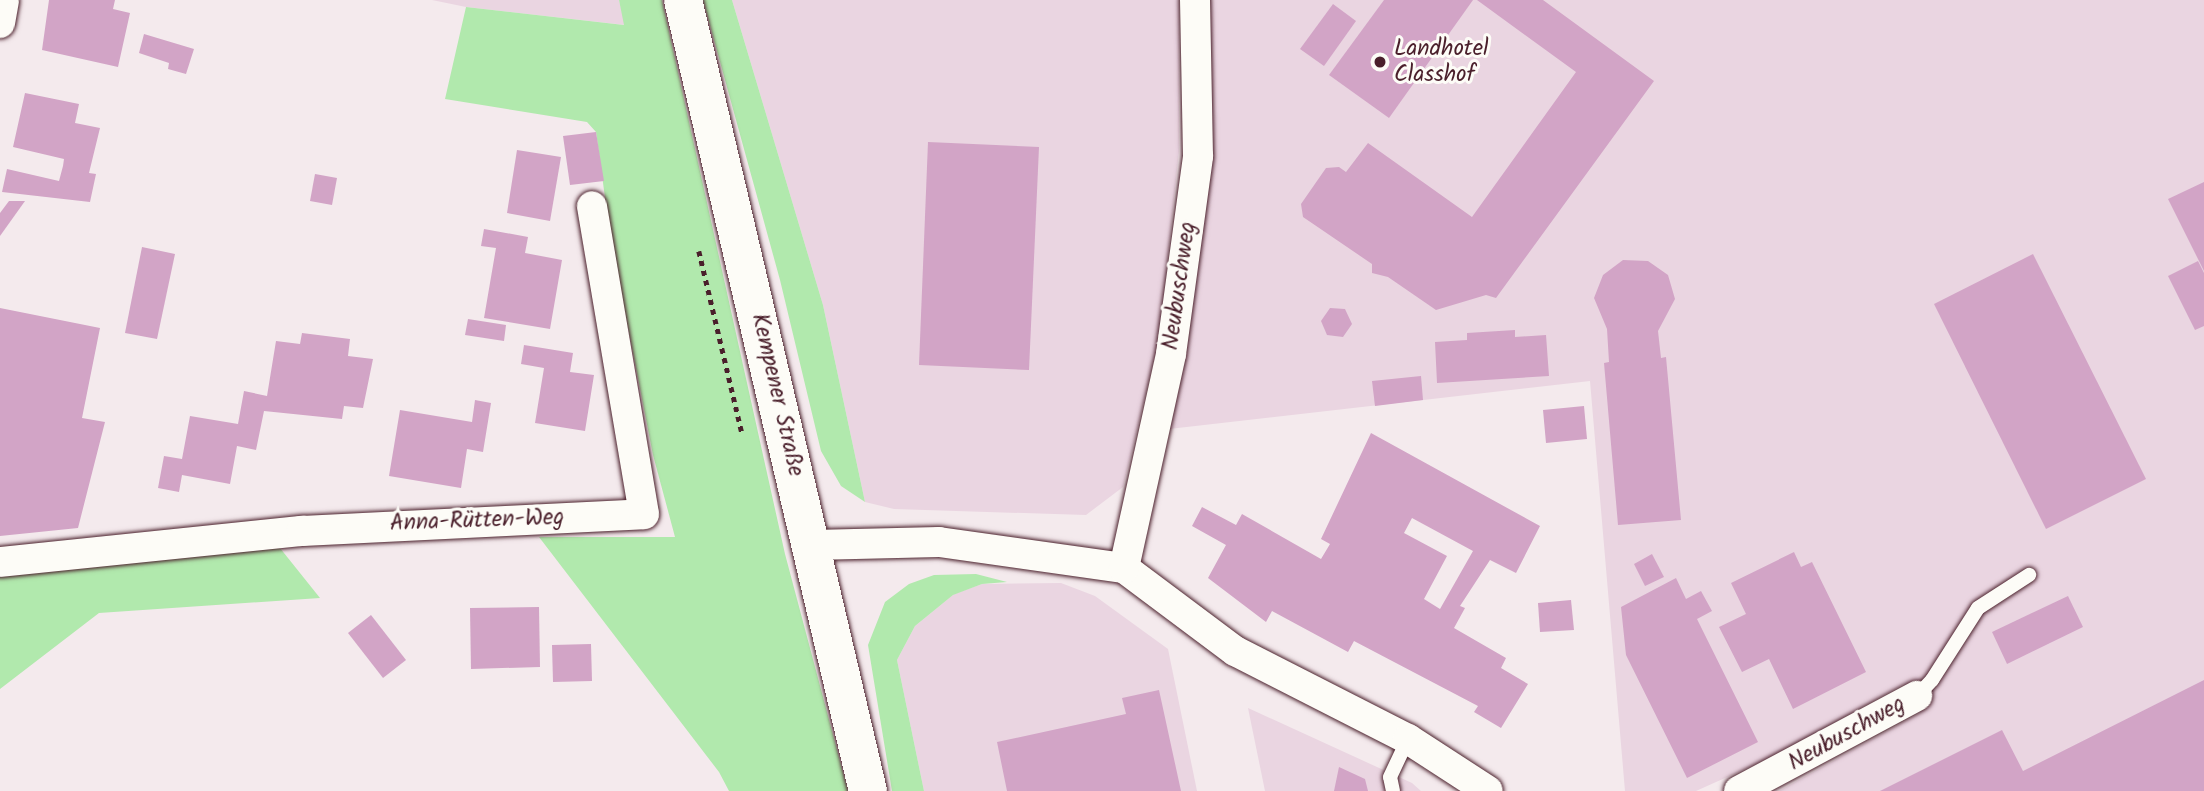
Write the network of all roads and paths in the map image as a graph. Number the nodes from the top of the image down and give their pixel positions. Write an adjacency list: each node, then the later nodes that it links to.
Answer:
1 (4, 0): 4 (street)
2 (683, 0): 6 (main road, Kempener Straße)
3 (1195, 0): 8 (street, Neubuschweg)
4 (0, 23)
5 (592, 206): 7 (street, Anna-Rütten-Weg)
6 (813, 544): 8 (street); 12 (main road, Kempener Straße)
7 (0, 562)
8 (1124, 568): 11 (street)
9 (2029, 575): 10 (lane)
10 (1917, 696): 15 (street, Neubuschweg)
11 (1408, 739): 13 (lane); 14 (street)
12 (868, 791)
13 (1392, 791)
14 (1488, 791)
15 (1739, 791)

